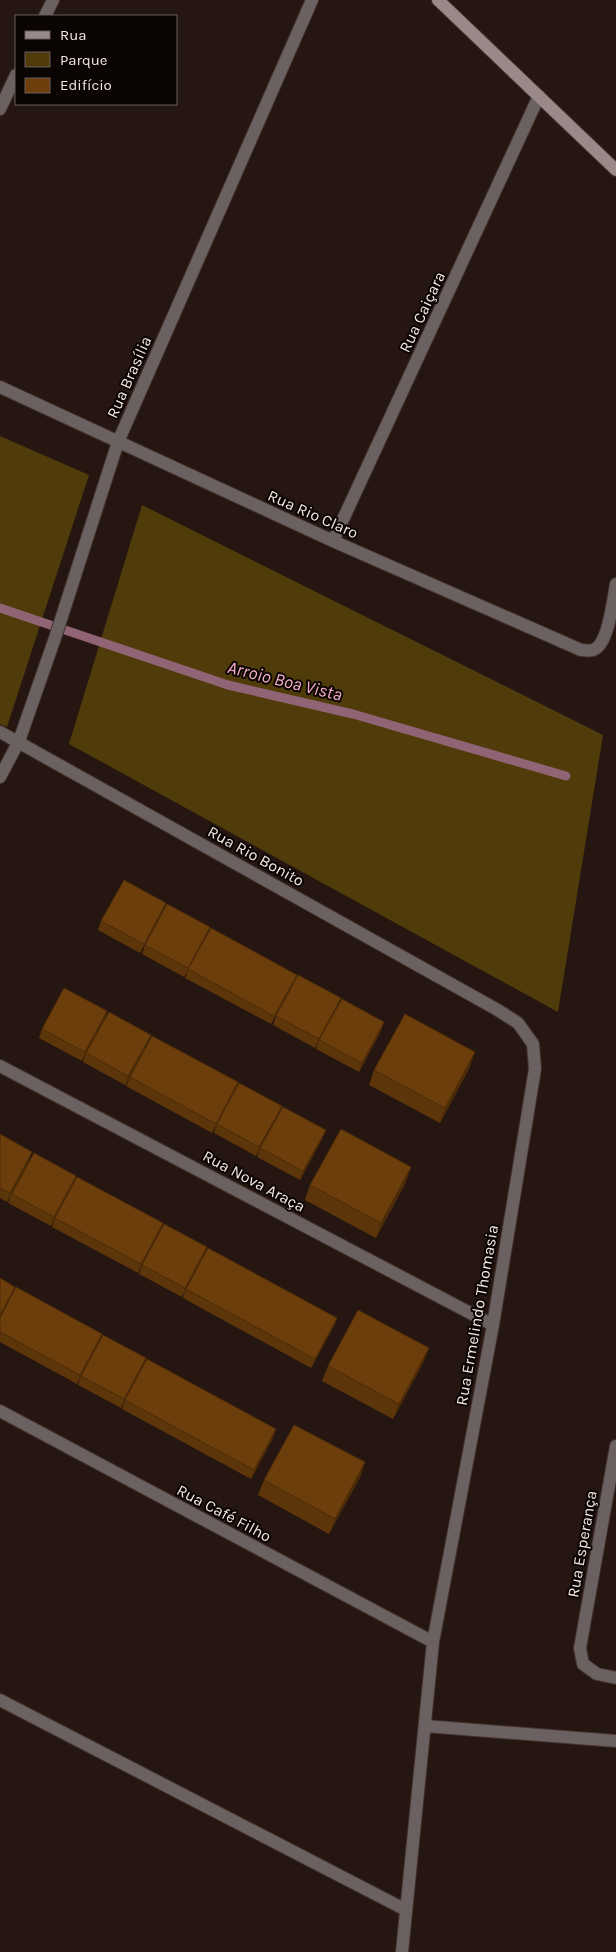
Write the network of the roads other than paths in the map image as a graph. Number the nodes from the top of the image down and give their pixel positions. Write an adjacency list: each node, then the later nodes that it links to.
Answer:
1 (53, 0): 4 (street)
2 (312, 0): 10 (street, Rua Brasília)
3 (438, 0): 6 (main road)
4 (46, 15)
5 (15, 77): 7 (street)
6 (539, 96): 8 (main road); 11 (street, Rua Caiçara)
7 (0, 109)
8 (616, 170)
9 (0, 387): 10 (street, Rua Rio Claro)
10 (118, 442): 11 (street, Rua Rio Claro); 14 (street, Rua Brasília)
11 (333, 541): 12 (street, Rua Rio Claro)
12 (616, 584)
13 (0, 732): 14 (street, Rua Rio Bonito)
14 (18, 741): 15 (street, Rua Brasília); 16 (street, Rua Rio Bonito)
15 (0, 777)
16 (496, 1009): 18 (street, Rua Ermelindo Thomasia)
17 (0, 1066): 18 (street, Rua Nova Araça)
18 (493, 1325): 21 (street, Rua Ermelindo Thomasia)
19 (0, 1411): 21 (street, Rua Café Filho)
20 (616, 1446): 22 (street, Rua Esperança)
21 (433, 1642): 24 (street, Rua Ermelindo Thomasia)
22 (616, 1678)
23 (0, 1700): 26 (street)
24 (425, 1726): 25 (street); 26 (street, Rua Ermelindo Thomasia)
25 (616, 1741)
26 (406, 1910): 27 (street, Rua Ermelindo Thomasia)
27 (402, 1952)

